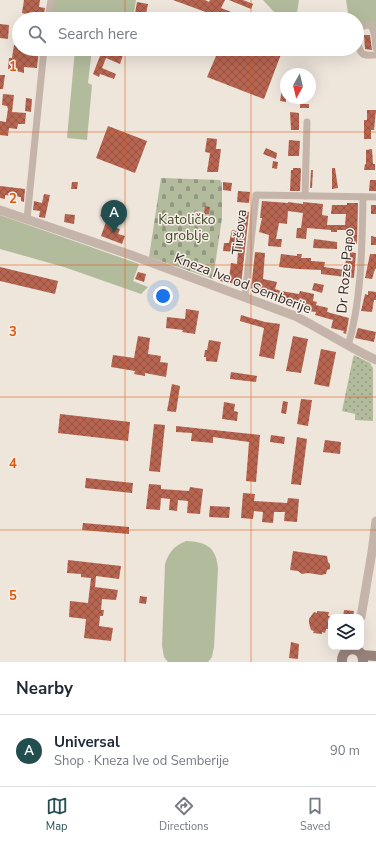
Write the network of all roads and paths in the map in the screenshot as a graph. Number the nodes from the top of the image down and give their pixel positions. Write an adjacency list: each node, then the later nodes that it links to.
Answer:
1 (50, 0): 2 (street)
2 (49, 12)
3 (364, 26): 4 (street)
4 (376, 48)
5 (364, 54): 6 (street)
6 (376, 55)
7 (43, 56): 13 (street)
8 (307, 122): 9 (street)
9 (305, 196): 10 (street, Tiršova); 14 (street, Tiršova)
10 (363, 197): 11 (street, Tiršova); 15 (street, Dr Roze Papo)
11 (376, 197)
12 (0, 210): 13 (street, Kneza Ive od Semberije)
13 (28, 219): 14 (street, Kneza Ive od Semberije)
14 (245, 296): 15 (street, Kneza Ive od Semberije)
15 (348, 346): 16 (street, Kneza Ive od Semberije)
16 (376, 360)
17 (376, 521): 18 (street)
18 (362, 614)
19 (362, 654): 20 (main road); 21 (main road)
20 (343, 656)
21 (376, 656)
22 (376, 661): 23 (main road)
23 (372, 662)

